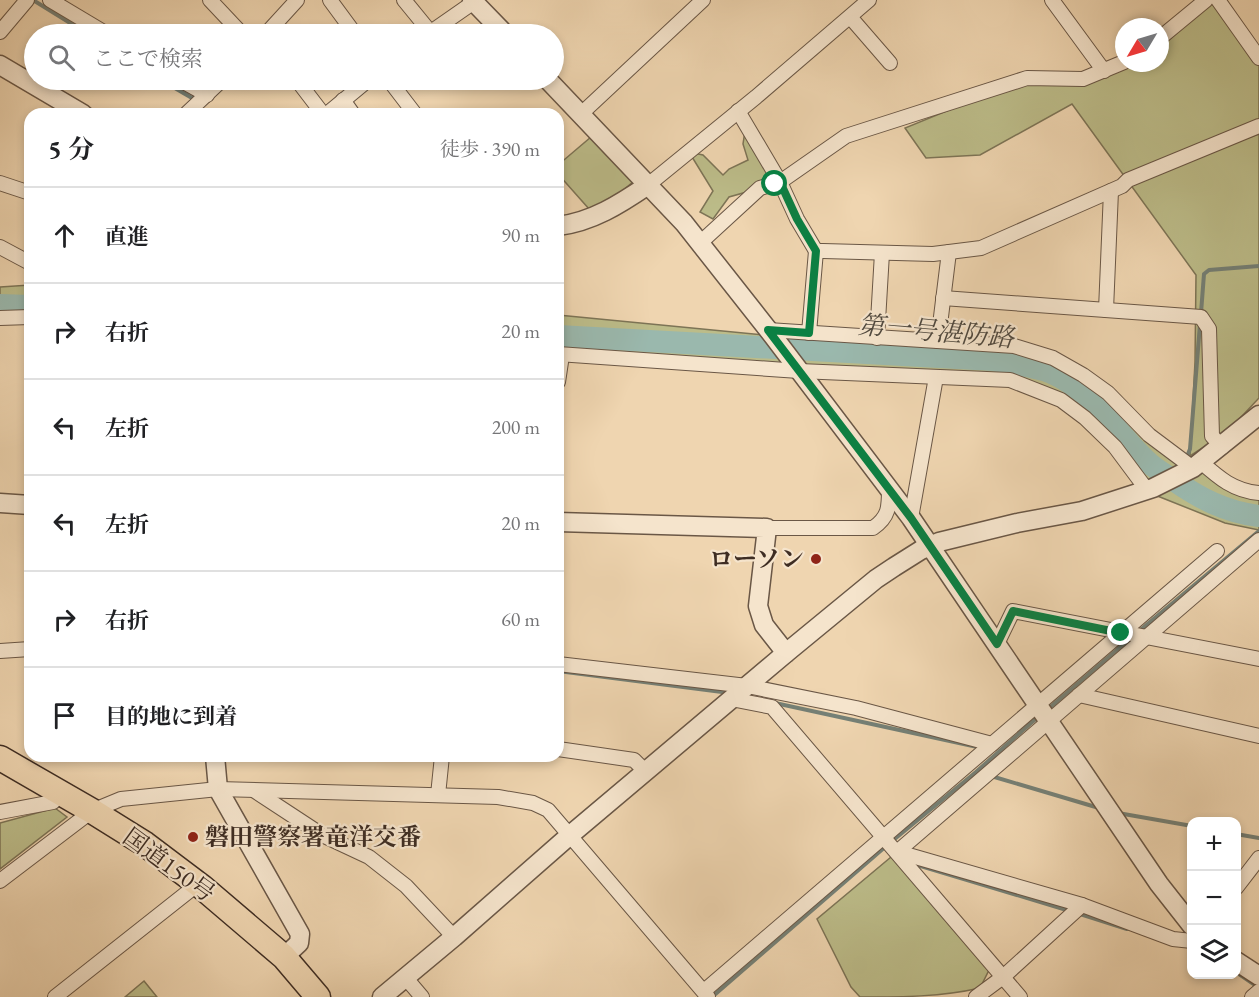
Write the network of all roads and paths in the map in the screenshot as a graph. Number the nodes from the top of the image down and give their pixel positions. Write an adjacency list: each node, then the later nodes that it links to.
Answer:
1 (50, 0): 14 (street)
2 (210, 0): 15 (street)
3 (297, 0): 16 (street)
4 (330, 0): 17 (street)
5 (404, 0): 18 (street)
6 (703, 0): 45 (street)
7 (869, 0): 13 (street)
8 (1052, 0): 27 (street)
9 (1206, 0): 21 (street)
10 (1218, 0): 23 (street)
11 (473, 1): 19 (street); 20 (street)
12 (26, 2): 22 (street)
13 (850, 18): 24 (street); 44 (street)
14 (90, 24)
15 (233, 24)
16 (275, 24)
17 (348, 24)
18 (422, 24)
19 (442, 24)
20 (495, 24)
21 (1169, 31)
22 (0, 32)
23 (1259, 58)
24 (890, 63)
25 (0, 65): 28 (street)
26 (1115, 66): 27 (street)
27 (1104, 71): 47 (street)
28 (24, 79)
29 (42, 90): 38 (street)
30 (198, 90): 36 (street)
31 (207, 90): 36 (street)
32 (305, 90): 40 (street)
33 (356, 90): 37 (street)
34 (397, 90): 43 (street)
35 (558, 90): 45 (street)
36 (203, 93): 39 (street)
37 (343, 100): 41 (street); 42 (street)
38 (73, 108)
39 (191, 108)
40 (320, 108)
41 (333, 108)
42 (349, 108)
43 (410, 108)
44 (738, 111): 47 (street); 49 (street)
45 (581, 114): 49 (street)
46 (1259, 126): 51 (street)
47 (780, 182): 53 (street); 55 (street)
48 (0, 183): 50 (street)
49 (648, 185): 52 (street); 53 (street)
50 (24, 191)
51 (1111, 191): 56 (street); 60 (street)
52 (564, 225)
53 (700, 243): 63 (street)
54 (0, 247): 58 (street)
55 (816, 251): 57 (street); 64 (street)
56 (949, 252): 57 (street); 59 (street)
57 (882, 253): 65 (street)
58 (24, 260)
59 (943, 298): 60 (street); 66 (street)
60 (1106, 310): 71 (street)
61 (24, 318): 62 (street)
62 (3, 321)
63 (771, 333): 64 (street); 68 (street)
64 (809, 333): 65 (street)
65 (877, 338): 66 (street)
66 (938, 342): 72 (street)
67 (564, 354): 68 (street)
68 (797, 368): 69 (street); 73 (street)
69 (936, 377): 74 (street); 78 (street)
70 (1259, 415): 71 (street)
71 (1221, 447): 72 (street)
72 (1197, 465): 74 (street); 75 (street)
73 (889, 489): 78 (street); 80 (street)
74 (1150, 489): 82 (street)
75 (1259, 493)
76 (0, 503): 77 (street)
77 (24, 505)
78 (911, 518): 82 (street)
79 (564, 522): 80 (street)
80 (767, 528): 89 (street)
81 (1259, 540): 85 (street)
82 (930, 546): 86 (street); 89 (street)
83 (1217, 551): 84 (street)
84 (1123, 633): 85 (street); 86 (street); 95 (street)
85 (1146, 636): 90 (street); 93 (street)
86 (997, 644): 95 (street)
87 (24, 649): 88 (street)
88 (0, 651)
89 (786, 653): 92 (street)
90 (1259, 658)
91 (564, 665): 92 (street)
92 (747, 686): 94 (street); 98 (street)
93 (1079, 694): 96 (street); 97 (street)
94 (731, 699): 103 (street); 111 (street)
95 (1039, 704): 96 (street); 98 (street)
96 (1049, 720): 112 (street); 118 (street)
97 (1259, 736)
98 (992, 744): 111 (street)
99 (564, 750): 103 (street)
100 (0, 758): 106 (highway, 国道150号)
101 (216, 762): 104 (street)
102 (441, 762): 107 (street)
103 (646, 772): 110 (street)
104 (218, 789): 105 (street); 108 (street); 121 (street)
105 (254, 790): 107 (street); 119 (street)
106 (62, 793): 108 (highway, 国道150号); 109 (street)
107 (438, 795): 110 (street)
108 (92, 811): 114 (street); 116 (highway, 国道150号)
109 (0, 812)
110 (569, 836): 119 (street); 127 (street)
111 (884, 837): 112 (street); 127 (street)
112 (897, 852): 117 (street); 125 (street)
113 (1259, 858): 115 (street)
114 (0, 881)
115 (1241, 881)
116 (198, 884): 121 (highway, 国道150号); 128 (street)
117 (1082, 905): 120 (street); 125 (street)
118 (1190, 925)
119 (454, 937): 124 (street)
120 (1187, 940)
121 (284, 957): 129 (highway, 国道150号)
122 (1241, 964): 123 (street)
123 (1259, 976)
124 (405, 977): 130 (street); 131 (street)
125 (1003, 977): 132 (street); 133 (street)
126 (1259, 991): 134 (street)
127 (706, 994)
128 (55, 997)
129 (318, 997)
130 (382, 997)
131 (422, 997)
132 (976, 997)
133 (1020, 997)
134 (1252, 997)

